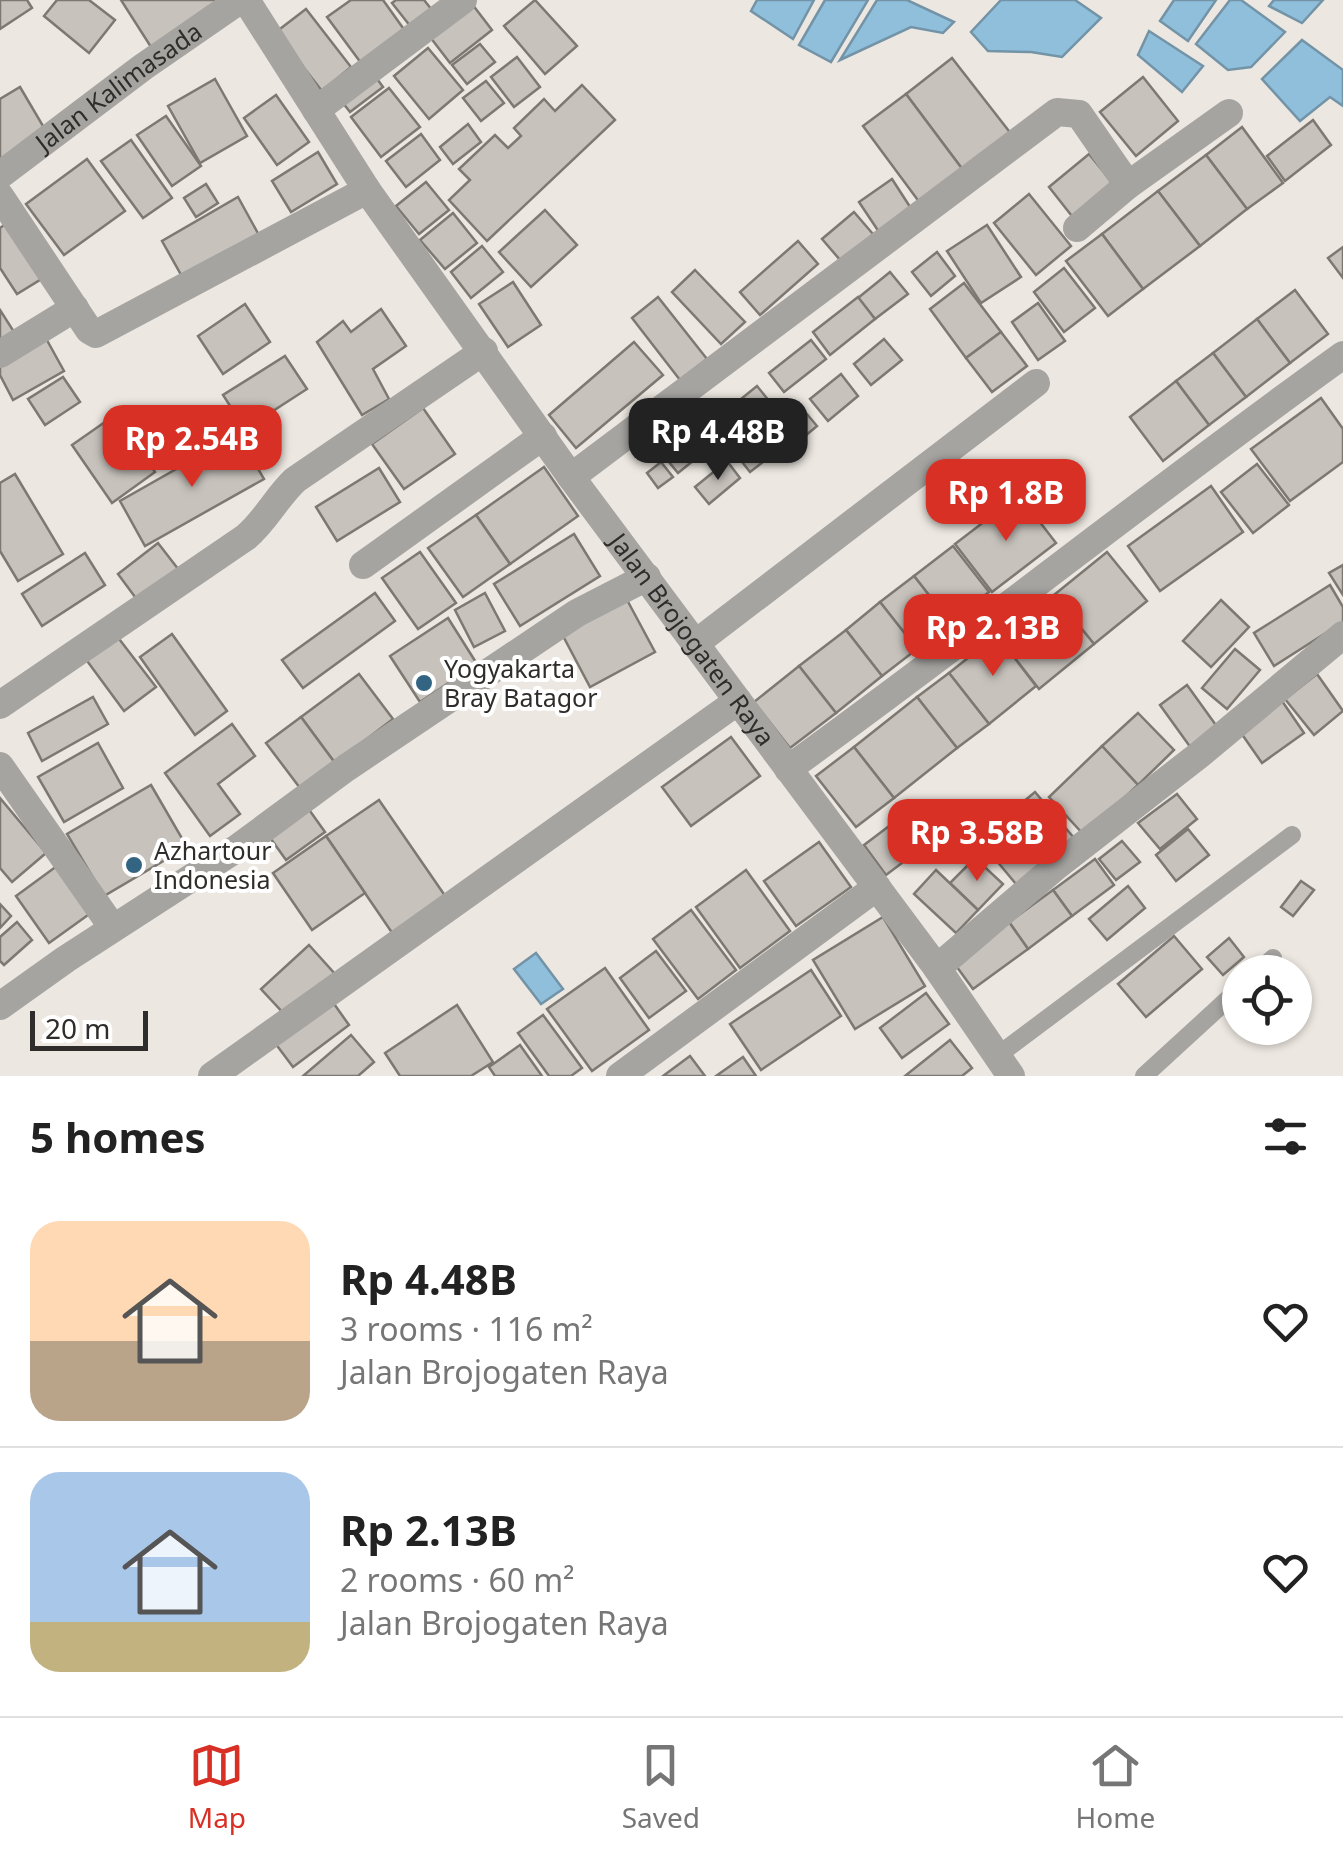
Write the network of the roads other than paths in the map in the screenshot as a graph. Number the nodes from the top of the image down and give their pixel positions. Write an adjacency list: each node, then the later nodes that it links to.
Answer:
1 (243, 0): 3 (street, Jalan Brojogaten Raya); 5 (street, Jalan Kalimasada)
2 (462, 0): 3 (street)
3 (316, 110): 7 (street, Jalan Brojogaten Raya)
4 (1230, 113): 6 (street)
5 (0, 175)
6 (1128, 185): 9 (street); 16 (street)
7 (367, 190): 10 (street); 11 (street, Jalan Brojogaten Raya)
8 (0, 196): 10 (street)
9 (1077, 228)
10 (75, 308): 12 (street)
11 (484, 351): 15 (street, Jalan Brojogaten Raya); 22 (street)
12 (0, 354)
13 (1343, 355): 24 (street)
14 (1036, 383): 20 (street)
15 (543, 436): 16 (street, Jalan Brojogaten Raya); 17 (street)
16 (571, 477): 18 (street, Jalan Brojogaten Raya)
17 (362, 565)
18 (647, 576): 20 (street, Jalan Brojogaten Raya); 27 (street)
19 (1343, 636): 28 (street)
20 (696, 643): 21 (street, Jalan Brojogaten Raya)
21 (738, 701): 24 (street, Jalan Brojogaten Raya); 32 (street)
22 (0, 705)
23 (0, 766): 27 (street)
24 (788, 769): 26 (street, Jalan Brojogaten Raya)
25 (1292, 835): 31 (lane)
26 (877, 887): 28 (street, Jalan Brojogaten Raya); 33 (street)
27 (113, 928): 30 (street)
28 (937, 968): 31 (street, Jalan Brojogaten Raya)
29 (1222, 1004): 34 (lane)
30 (0, 1006)
31 (1004, 1066)
32 (212, 1076)
33 (620, 1076)
34 (1144, 1076)

